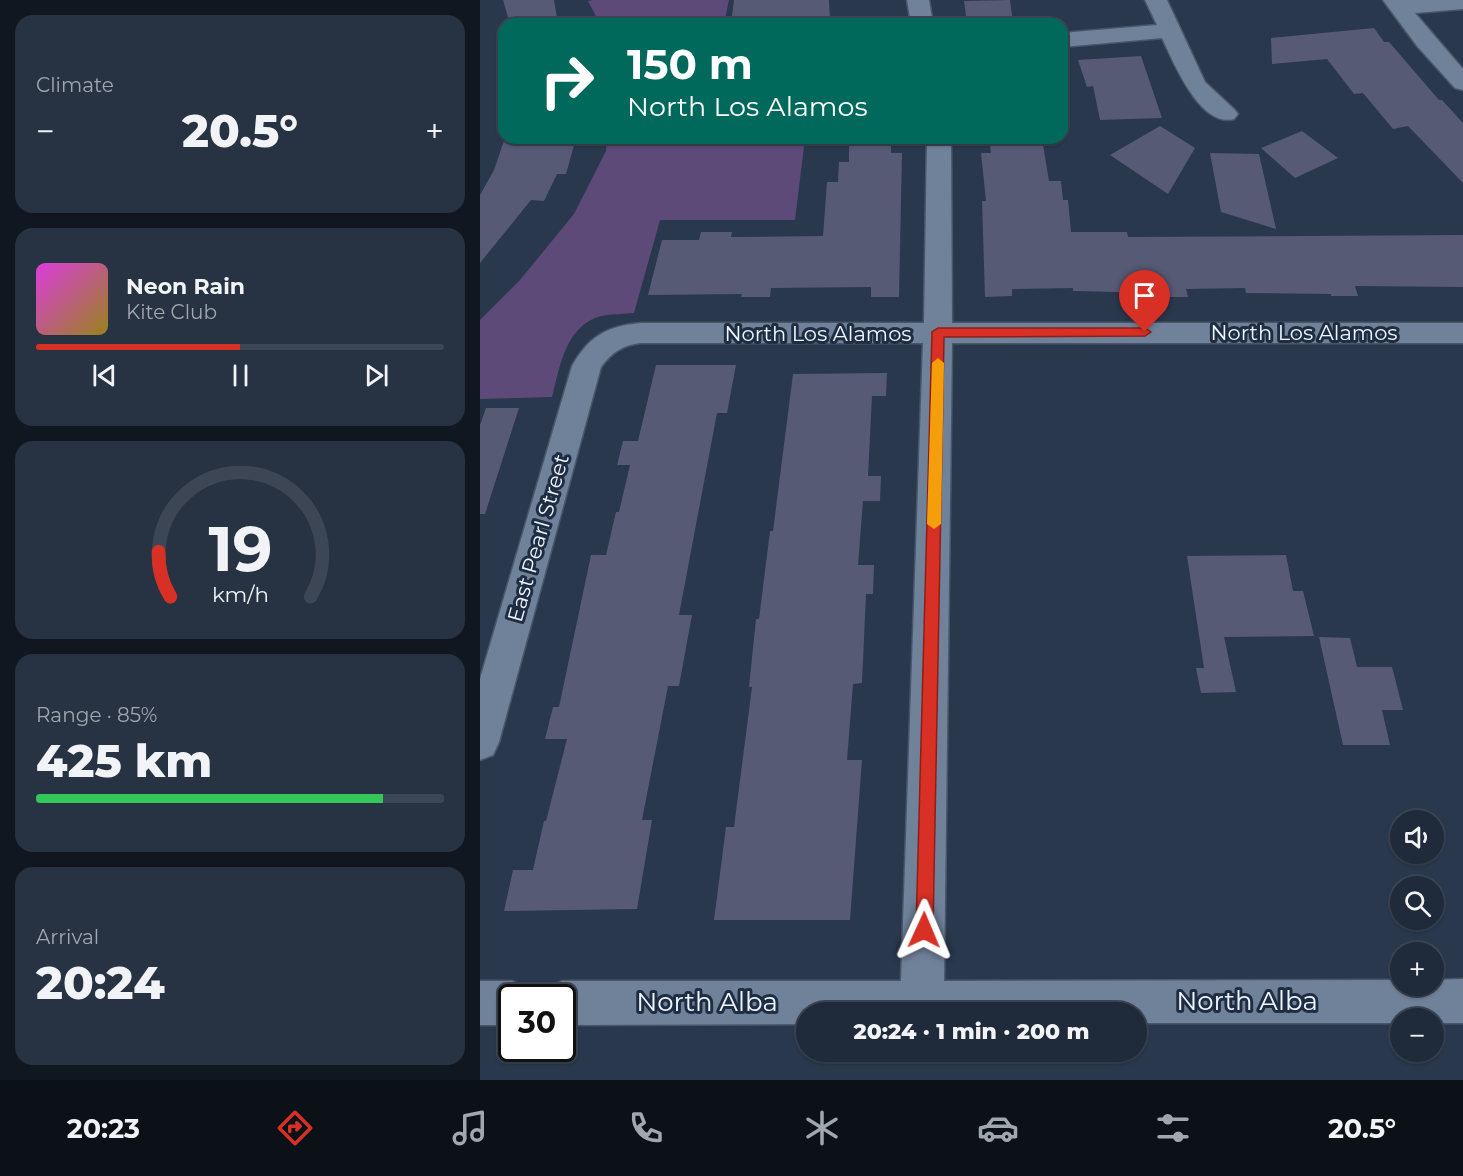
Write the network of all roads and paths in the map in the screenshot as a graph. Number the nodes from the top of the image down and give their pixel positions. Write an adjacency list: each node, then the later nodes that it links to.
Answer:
1 (918, 0): 5 (street)
2 (1156, 0): 6 (street)
3 (1463, 3): 4 (street)
4 (1397, 4): 8 (street)
5 (921, 18)
6 (1169, 31): 7 (street); 9 (street)
7 (1068, 39)
8 (1463, 83)
9 (1226, 114)
10 (939, 144): 11 (street)
11 (938, 332): 12 (street, North Los Alamos); 13 (street, North Los Alamos); 18 (street)
12 (1463, 333)
13 (607, 340): 14 (street, East Pearl Street)
14 (486, 698): 15 (street, East Pearl Street)
15 (480, 742)
16 (1463, 1001): 18 (street, North Alba)
17 (796, 1002): 21 (street, North Alba)
18 (922, 1002)
19 (480, 1003): 20 (street)
20 (498, 1003)
21 (576, 1003)

